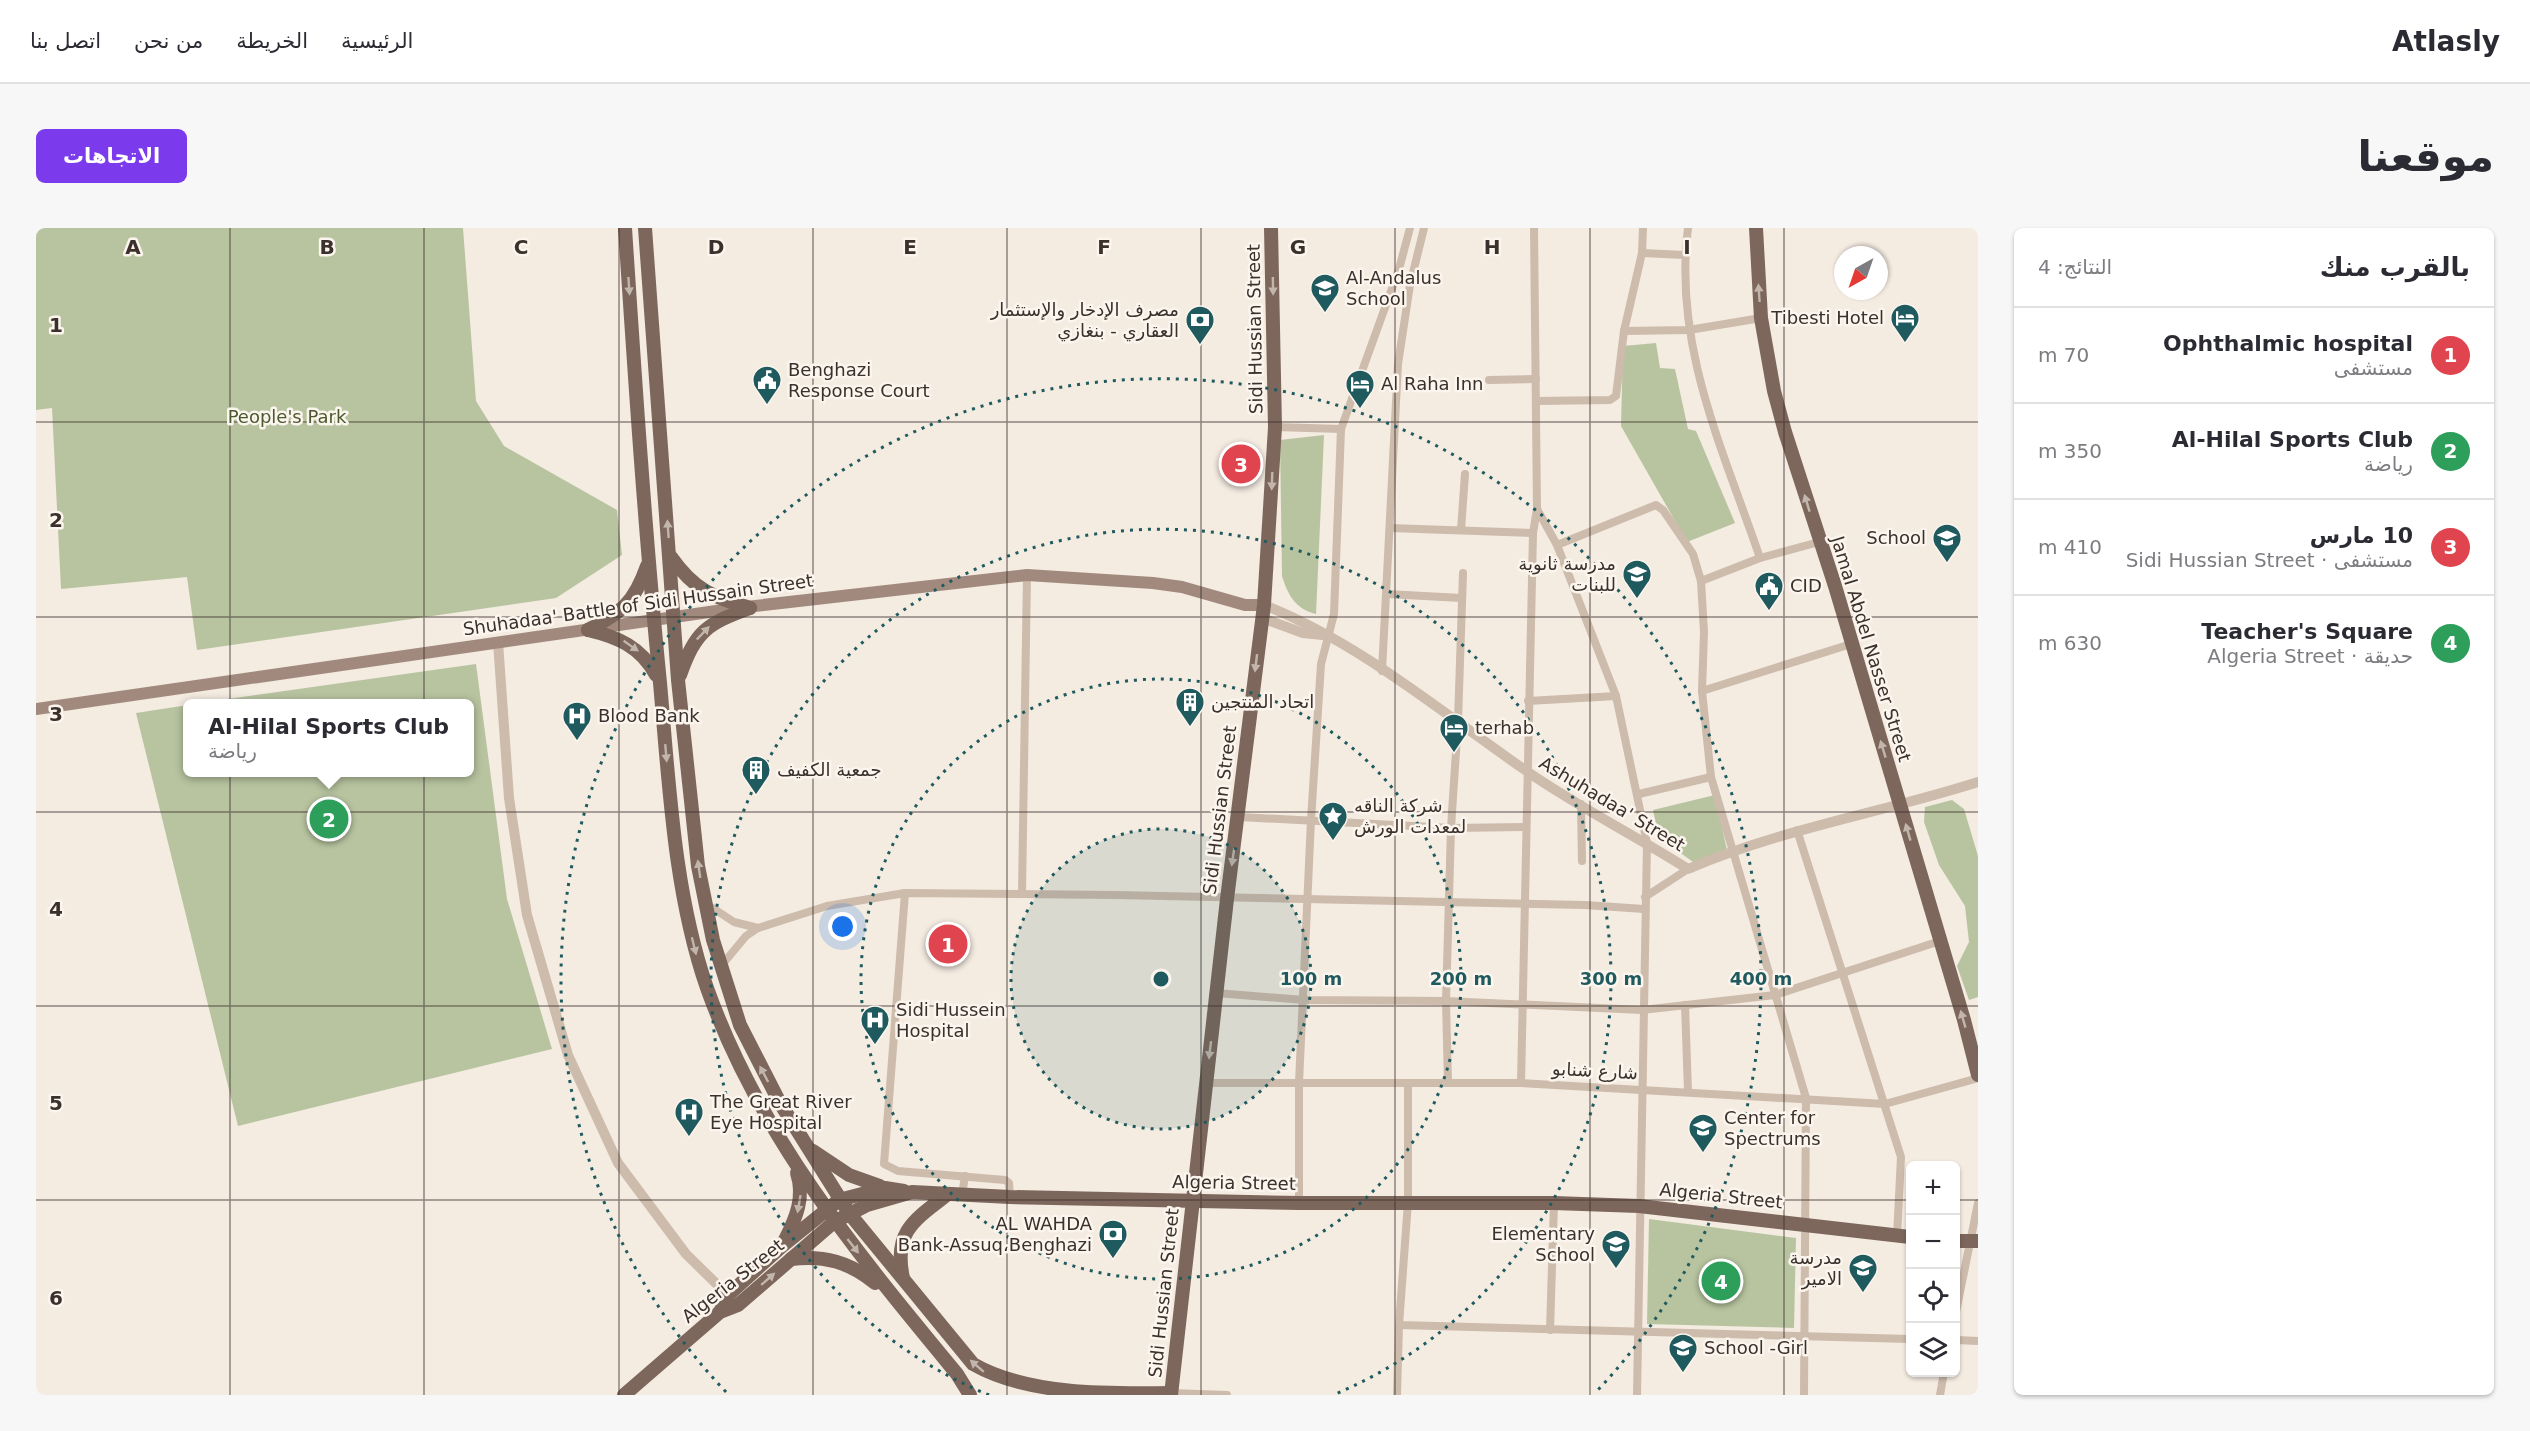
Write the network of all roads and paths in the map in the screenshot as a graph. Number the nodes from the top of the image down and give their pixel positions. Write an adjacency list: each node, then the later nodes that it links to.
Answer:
1 (625, 228): 28 (main road, one-way to 28)
2 (645, 228): 27 (main road, one-way to 2)
3 (1271, 228): 18 (main road, Sidi Hussian Street, one-way to 18)
4 (1410, 228): 19 (street)
5 (1424, 228): 22 (street)
6 (1534, 228): 15 (street)
7 (1643, 228): 10 (street)
8 (1688, 228): 11 (street)
9 (1756, 228): 12 (main road, Jamal Abdel Nasser Street, one-way to 9)
10 (1642, 253): 11 (street); 14 (street)
11 (1685, 255): 13 (street)
12 (1761, 318): 13 (street); 25 (main road, Jamal Abdel Nasser Street, one-way to 12)
13 (1689, 330): 14 (street); 29 (street)
14 (1624, 331): 17 (street)
15 (1536, 379): 16 (street); 17 (street)
16 (1489, 380)
17 (1536, 401): 21 (street)
18 (1275, 427): 19 (street); 36 (main road, Sidi Hussian Street, one-way to 36)
19 (1341, 429): 40 (street)
20 (1465, 474): 23 (street)
21 (1537, 509): 24 (street); 26 (street)
22 (1390, 528): 23 (street); 33 (street)
23 (1461, 530): 24 (street)
24 (1533, 533): 48 (street)
25 (1819, 542): 29 (street); 42 (main road, Jamal Abdel Nasser Street)
26 (1557, 545): 32 (street); 47 (street)
27 (670, 555): 35 (main road); 37 (main road)
28 (650, 558): 38 (main road); 39 (main road)
29 (1760, 558): 32 (street)
30 (1462, 573): 34 (street)
31 (1027, 574): 35 (main road, Shuhadaa' Battle of Sidi Hussain Street); 36 (main road, Shuhadaa' Battle of Sidi Hussain Street); 67 (street)
32 (1701, 581): 46 (street)
33 (1388, 594): 34 (street); 43 (street)
34 (1461, 598): 50 (street)
35 (750, 608): 37 (main road, Shuhadaa' Battle of Sidi Hussain Street); 44 (main road, one-way to 35)
36 (1263, 611): 40 (street, Shuhadaa' Battle of Sidi Hussain Street); 57 (main road, Sidi Hussian Street, one-way to 57)
37 (675, 618): 38 (main road, Shuhadaa' Battle of Sidi Hussain Street); 44 (main road)
38 (653, 621): 39 (main road, Shuhadaa' Battle of Sidi Hussain Street); 45 (main road)
39 (588, 630): 41 (main road, Shuhadaa' Battle of Sidi Hussain Street); 45 (main road, one-way to 45)
40 (1329, 636): 43 (street, Ashuhadaa' Street); 58 (street)
41 (498, 642): 49 (main road, Shuhadaa' Battle of Sidi Hussain Street); 121 (street)
42 (1851, 644): 46 (street); 56 (main road, Jamal Abdel Nasser Street, one-way to 42)
43 (1382, 671): 50 (street, Ashuhadaa' Street)
44 (678, 680): 71 (main road, one-way to 44)
45 (660, 681): 97 (main road, one-way to 97)
46 (1702, 691): 52 (street)
47 (1616, 696): 48 (street); 54 (street)
48 (1528, 701): 51 (street)
49 (36, 709)
50 (1458, 721): 51 (street, Ashuhadaa' Street); 60 (street)
51 (1526, 771): 55 (street, Ashuhadaa' Street); 59 (street)
52 (1711, 777): 54 (street); 63 (street)
53 (1978, 782): 56 (street, Ashuhadaa' Street)
54 (1639, 794): 62 (street)
55 (1581, 804): 62 (street, Ashuhadaa' Street); 64 (street)
56 (1900, 806): 61 (street, Ashuhadaa' Street); 76 (main road, Jamal Abdel Nasser Street, one-way to 56)
57 (1239, 817): 58 (street); 69 (main road, Sidi Hussian Street, one-way to 69)
58 (1311, 820): 60 (street); 70 (street)
59 (1525, 827): 60 (street); 73 (street)
60 (1451, 828): 72 (street)
61 (1797, 830): 63 (street, Ashuhadaa' Street); 78 (street)
62 (1647, 843): 65 (street, Ashuhadaa' Street); 68 (street)
63 (1731, 851): 65 (street, Ashuhadaa' Street); 80 (street)
64 (1582, 861)
65 (1688, 869): 68 (street)
66 (905, 893): 67 (street); 75 (street); 98 (street)
67 (1022, 893): 69 (street)
68 (1645, 897): 74 (street)
69 (1227, 899): 70 (street); 79 (main road, Sidi Hussian Street)
70 (1307, 900): 72 (street); 81 (street)
71 (704, 902): 75 (street); 77 (main road)
72 (1450, 903): 73 (street); 82 (street)
73 (1525, 906): 74 (street); 83 (street)
74 (1644, 909): 85 (street)
75 (758, 928): 77 (street)
76 (1940, 941): 78 (street); 86 (main road, Jamal Abdel Nasser Street, one-way to 76)
77 (721, 966): 96 (main road, one-way to 77)
78 (1843, 971): 80 (street); 95 (street)
79 (1216, 993): 81 (street); 87 (main road, Sidi Hussian Street, one-way to 87)
80 (1775, 995): 84 (street); 94 (street)
81 (1304, 1000): 82 (street); 88 (street)
82 (1446, 1001): 83 (street); 89 (street)
83 (1522, 1004): 85 (street); 90 (street)
84 (1684, 1005): 85 (street); 93 (street)
85 (1642, 1010): 92 (street)
86 (1978, 1076): 95 (street, شارع شنابو)
87 (1206, 1083): 88 (street, شارع شنابو); 105 (main road, Sidi Hussian Street)
88 (1299, 1083): 91 (street, شارع شنابو); 106 (street)
89 (1448, 1083): 90 (street, شارع شنابو); 91 (street, شارع شنابو)
90 (1521, 1083): 92 (street, شارع شنابو)
91 (1408, 1084): 107 (street)
92 (1643, 1090): 93 (street, شارع شنابو); 110 (street)
93 (1688, 1091): 94 (street, شارع شنابو)
94 (1806, 1098): 95 (street, شارع شنابو); 114 (street)
95 (1885, 1104): 115 (street)
96 (807, 1146): 99 (main road); 104 (main road)
97 (793, 1159): 111 (main road); 117 (main road, one-way to 117)
98 (965, 1176): 102 (street); 103 (street)
99 (885, 1188): 100 (main road); 104 (main road)
100 (912, 1192): 101 (main road, Algeria Street); 112 (main road, Algeria Street)
101 (948, 1194): 102 (main road, Algeria Street); 119 (main road)
102 (962, 1195): 103 (main road, Algeria Street)
103 (1010, 1197): 105 (main road, Algeria Street)
104 (839, 1200): 111 (main road); 112 (main road)
105 (1193, 1200): 106 (main road, Algeria Street); 134 (main road, Sidi Hussian Street)
106 (1299, 1203): 107 (main road, Algeria Street)
107 (1408, 1203): 108 (main road, Algeria Street); 125 (street)
108 (1554, 1203): 110 (main road, Algeria Street); 126 (street)
109 (1978, 1203): 116 (street)
110 (1639, 1206): 114 (main road, Algeria Street); 127 (street)
111 (826, 1210): 113 (main road); 117 (main road)
112 (849, 1214): 113 (main road, Algeria Street); 119 (main road)
113 (834, 1222): 118 (main road, Algeria Street); 122 (main road, one-way to 122)
114 (1806, 1224): 115 (main road, Algeria Street); 128 (street)
115 (1904, 1236)
116 (1967, 1241): 120 (street)
117 (782, 1246): 121 (main road)
118 (791, 1259): 122 (main road); 123 (main road, Algeria Street, one-way to 118)
119 (903, 1280): 133 (main road, one-way to 119)
120 (1960, 1286)
121 (728, 1294): 123 (street); 124 (main road)
122 (893, 1298): 136 (main road)
123 (738, 1305): 124 (main road, Algeria Street)
124 (720, 1312): 135 (main road, Algeria Street)
125 (1399, 1325): 126 (street); 138 (street)
126 (1550, 1330): 127 (street)
127 (1639, 1332): 128 (street); 139 (street)
128 (1803, 1335): 129 (street); 140 (street)
129 (1906, 1339)
130 (1960, 1340): 131 (street)
131 (1978, 1341)
132 (1943, 1377): 141 (street)
133 (1025, 1394): 134 (main road)
134 (1172, 1394): 137 (street)
135 (624, 1395)
136 (969, 1395)
137 (1227, 1395)
138 (1397, 1395)
139 (1637, 1395)
140 (1804, 1395)
141 (1940, 1395)

